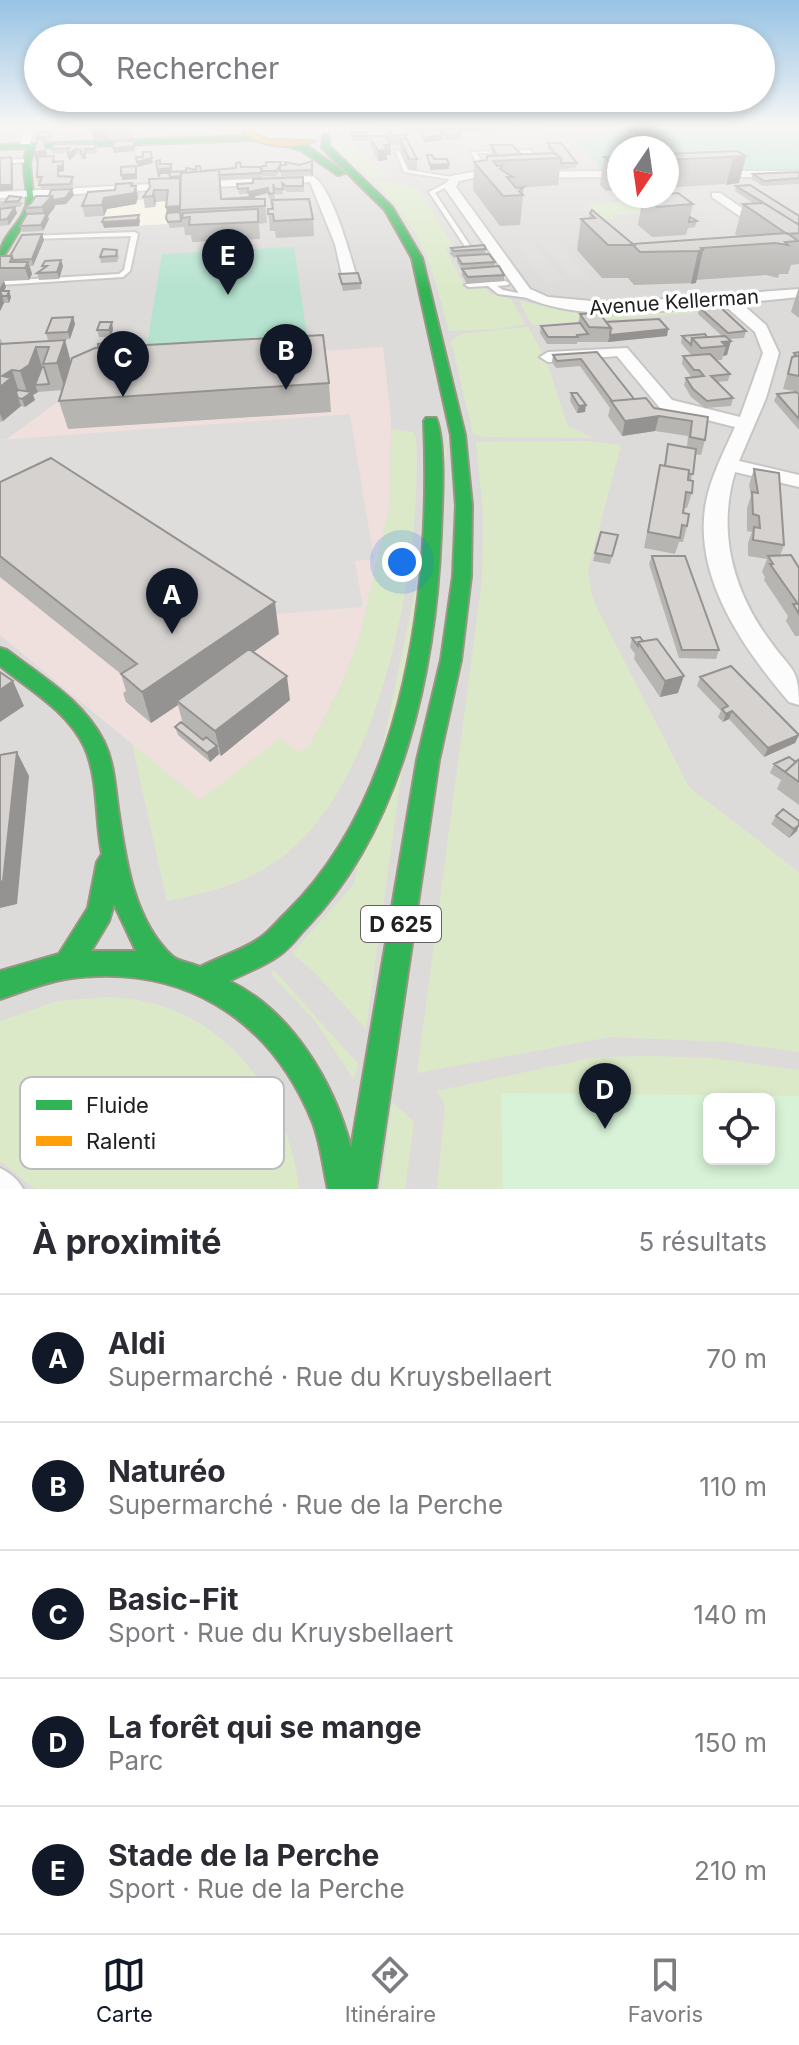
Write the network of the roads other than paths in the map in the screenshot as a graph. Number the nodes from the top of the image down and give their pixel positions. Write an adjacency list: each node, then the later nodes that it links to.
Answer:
1 (28, 180): 7 (main road)
2 (284, 180): 7 (street)
3 (314, 180): 16 (street)
4 (347, 180): 24 (main road)
5 (360, 180): 40 (main road, D 625)
6 (453, 181): 13 (lane); 17 (street)
7 (29, 194): 8 (street); 12 (main road)
8 (0, 195)
9 (716, 195): 11 (street)
10 (799, 235): 11 (street)
11 (777, 237): 14 (street)
12 (6, 240): 18 (lane)
13 (468, 247)
14 (799, 253)
15 (493, 271): 17 (lane)
16 (349, 275)
17 (507, 276): 19 (lane); 22 (street)
18 (0, 283)
19 (490, 284): 20 (lane); 22 (lane)
20 (469, 285)
21 (799, 293): 23 (street, Avenue Kellerman)
22 (529, 296): 23 (street, Avenue Kellerman)
23 (725, 298): 27 (street)
24 (413, 321)
25 (548, 357): 27 (street)
26 (427, 402): 35 (main road)
27 (744, 424): 28 (street)
28 (728, 464): 29 (street); 31 (street)
29 (799, 481)
30 (0, 655): 32 (main road)
31 (799, 695)
32 (110, 838): 33 (main road); 34 (main road)
33 (68, 964): 34 (main road); 36 (main road)
34 (162, 965): 35 (main road)
35 (204, 979): 39 (main road)
36 (0, 985)
37 (0, 1179): 38 (lane)
38 (12, 1189)
39 (344, 1189)
40 (360, 1189)

